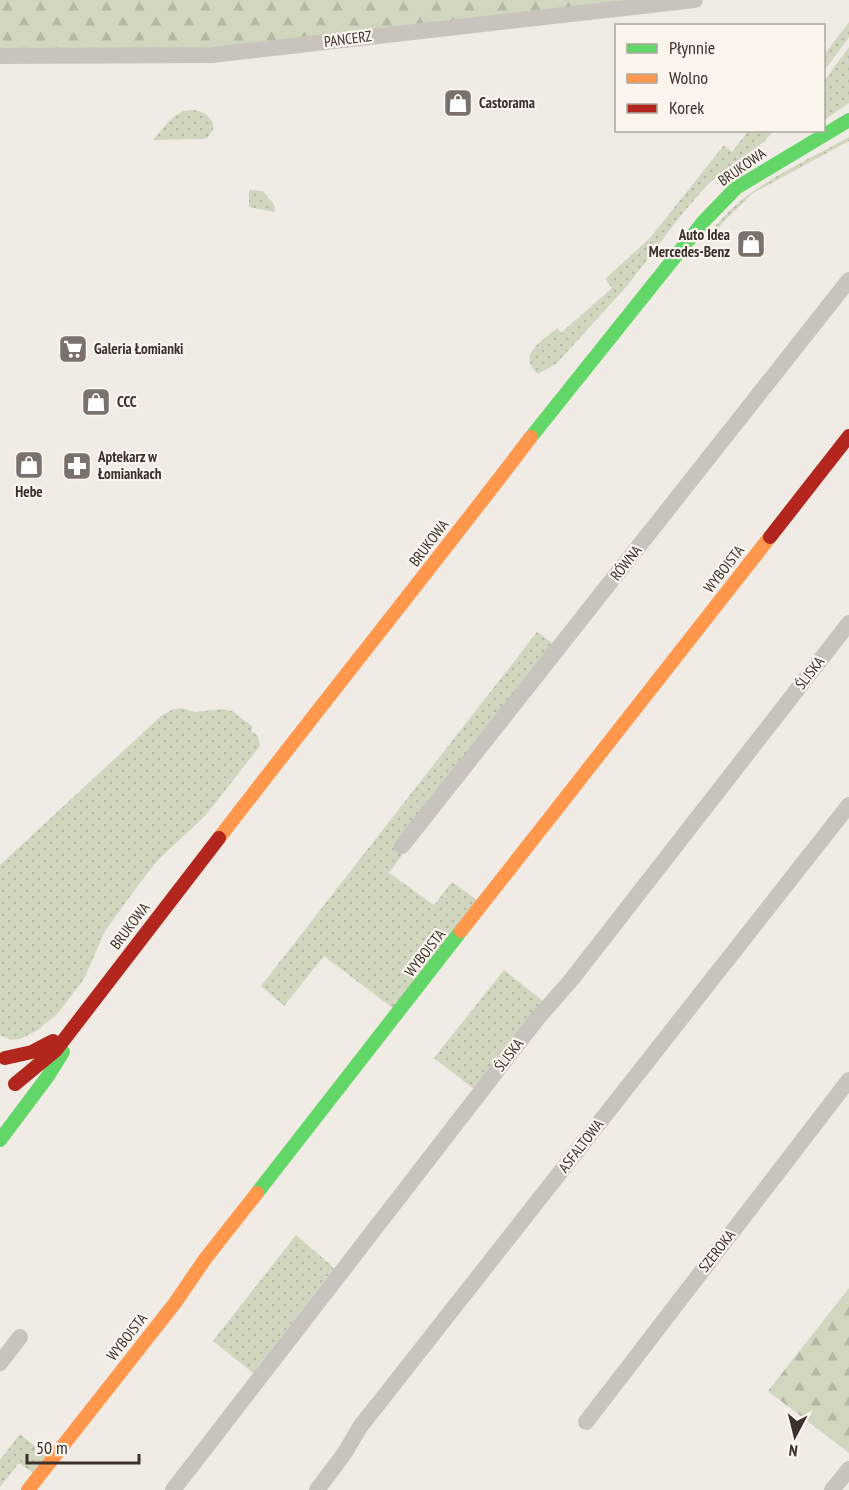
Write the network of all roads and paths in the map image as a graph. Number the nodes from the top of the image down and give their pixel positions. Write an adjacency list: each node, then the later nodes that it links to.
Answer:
1 (695, 0): 2 (street, PANCERZ)
2 (0, 56)
3 (849, 120): 9 (street, BRUKOWA)
4 (849, 280): 8 (street, RÓWNA)
5 (849, 436): 17 (street, WYBOISTA)
6 (849, 623): 18 (street, ŚLISKA)
7 (849, 805): 19 (street, ASFALTOWA)
8 (402, 846)
9 (74, 1028): 10 (street, BRUKOWA); 10 (street, BRUKOWA); 12 (street)
10 (2, 1056)
11 (849, 1080): 15 (street, SZEROKA)
12 (0, 1140)
13 (20, 1337): 14 (street)
14 (0, 1363)
15 (586, 1422)
16 (849, 1469): 20 (street)
17 (28, 1490)
18 (173, 1490)
19 (317, 1490)
20 (832, 1490)

